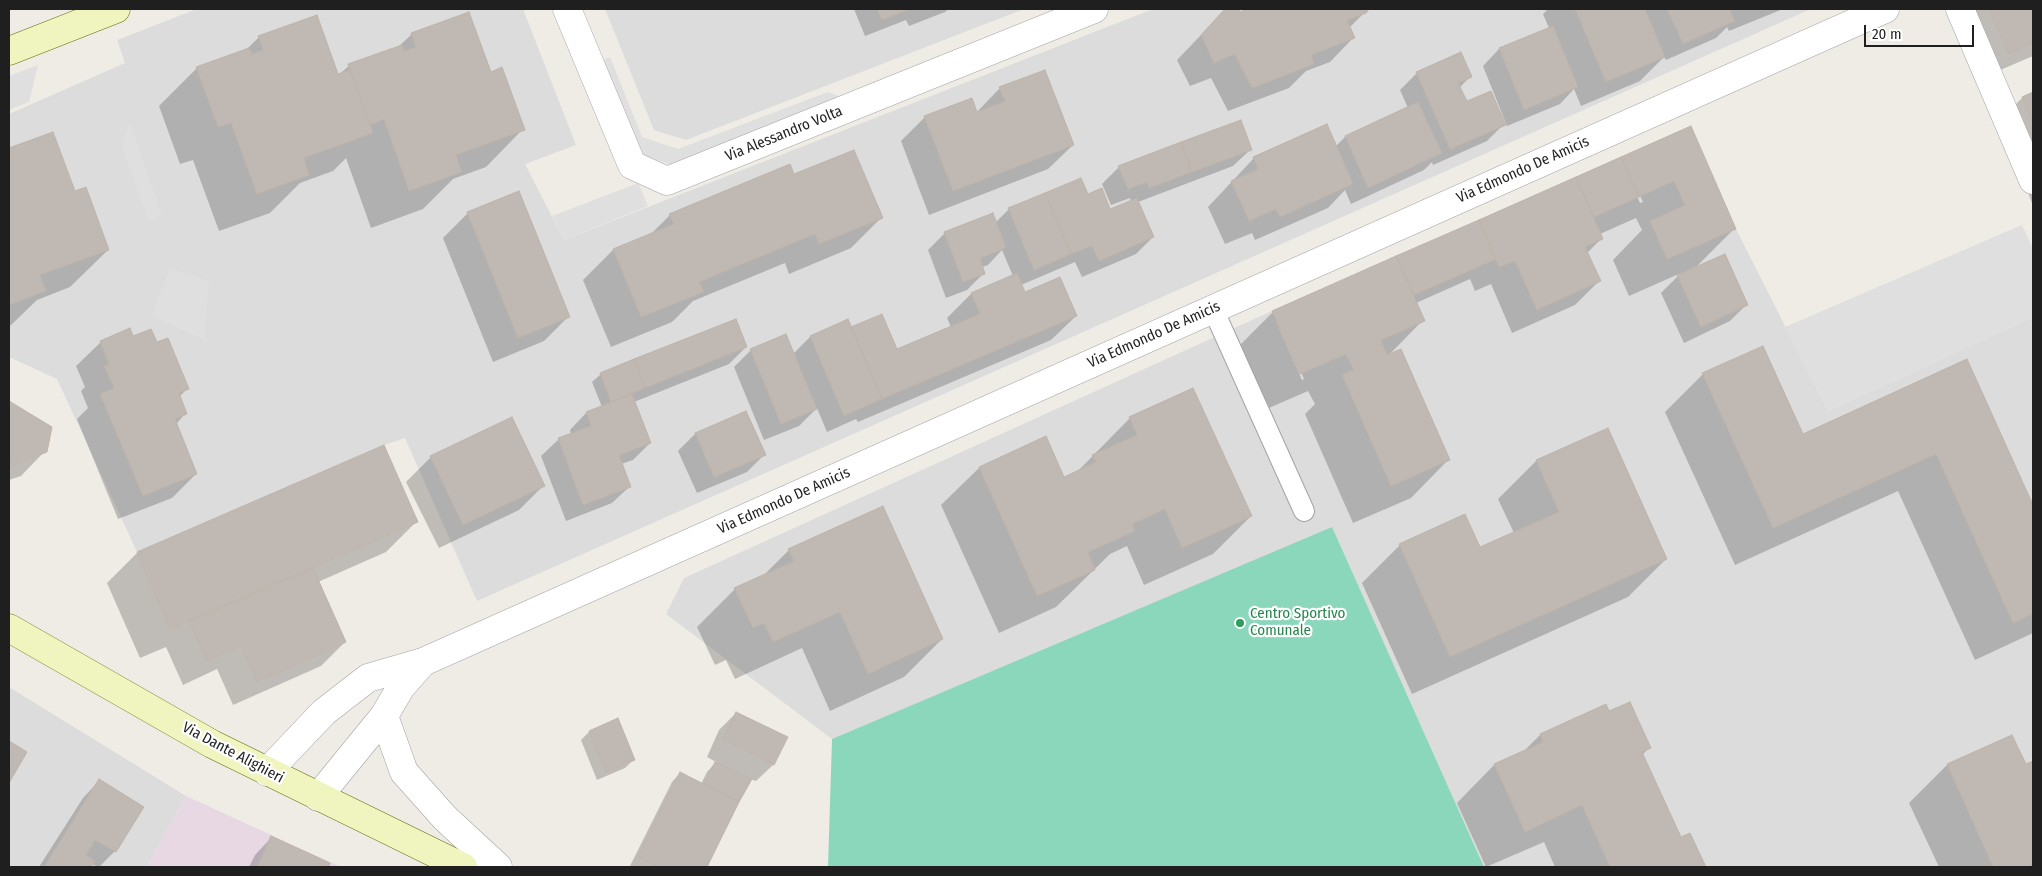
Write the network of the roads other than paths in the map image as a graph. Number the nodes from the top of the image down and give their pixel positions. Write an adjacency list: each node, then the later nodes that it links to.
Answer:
1 (116, 9): 6 (main road)
2 (567, 9): 3 (street, Via Alessandro Volta)
3 (1094, 9)
4 (1885, 9): 8 (street, Via Edmondo De Amicis)
5 (1960, 9): 7 (street)
6 (9, 51)
7 (2033, 180)
8 (1213, 309): 9 (lane); 11 (street, Via Edmondo De Amicis)
9 (1304, 511)
10 (11, 628): 13 (main road, Via Dante Alighieri)
11 (423, 662): 12 (street, Via Edmondo De Amicis); 13 (street, Via Edmondo De Amicis)
12 (384, 716): 14 (street, Via Edmondo De Amicis); 16 (street)
13 (267, 772): 14 (main road, Via Dante Alighieri)
14 (318, 797): 15 (main road, Via Dante Alighieri)
15 (463, 867)
16 (498, 867)

